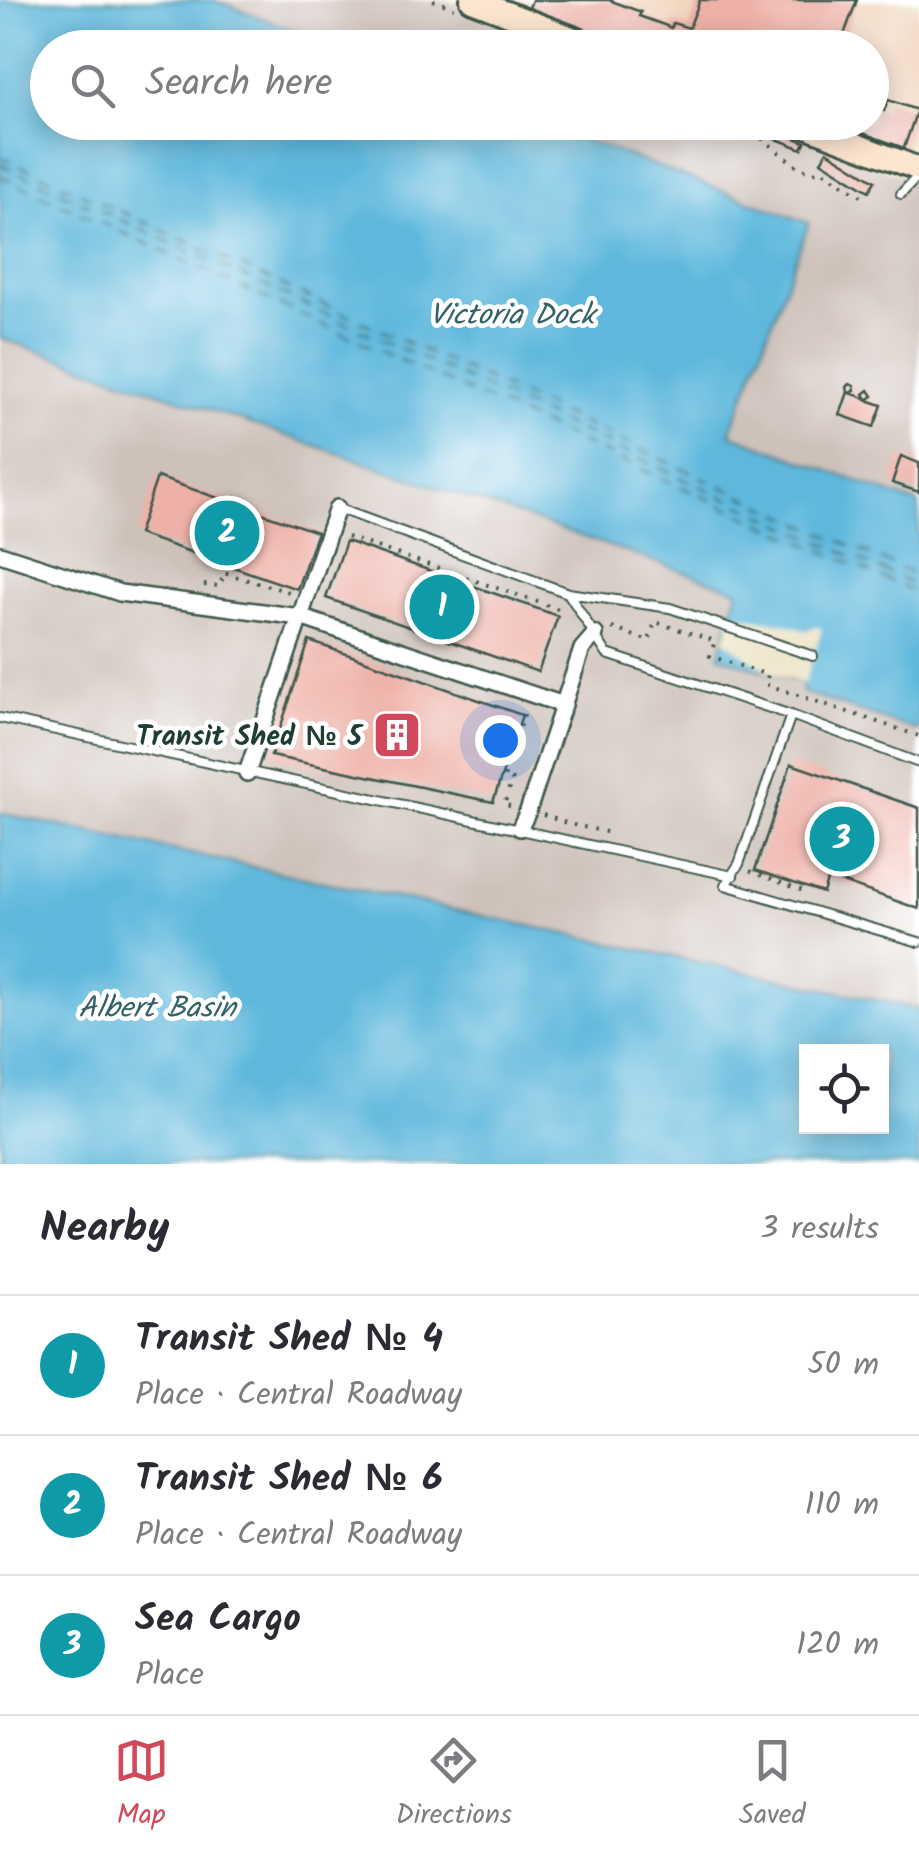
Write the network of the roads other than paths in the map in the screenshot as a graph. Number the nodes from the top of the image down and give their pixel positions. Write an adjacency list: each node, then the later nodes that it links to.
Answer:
1 (472, 0): 2 (street)
2 (517, 8): 3 (street)
3 (562, 30)
4 (840, 140): 5 (street)
5 (919, 172): 6 (lane)
6 (901, 194)
7 (337, 508): 9 (lane); 10 (street)
8 (0, 554): 10 (street)
9 (568, 593): 11 (lane); 12 (lane)
10 (300, 617): 13 (street); 17 (street)
11 (594, 634): 13 (street); 14 (lane)
12 (813, 656)
13 (564, 705): 18 (street)
14 (790, 715): 16 (lane); 19 (lane)
15 (0, 718): 17 (lane)
16 (919, 763)
17 (247, 773): 18 (lane)
18 (520, 828): 19 (lane)
19 (733, 876): 20 (lane)
20 (919, 942)

